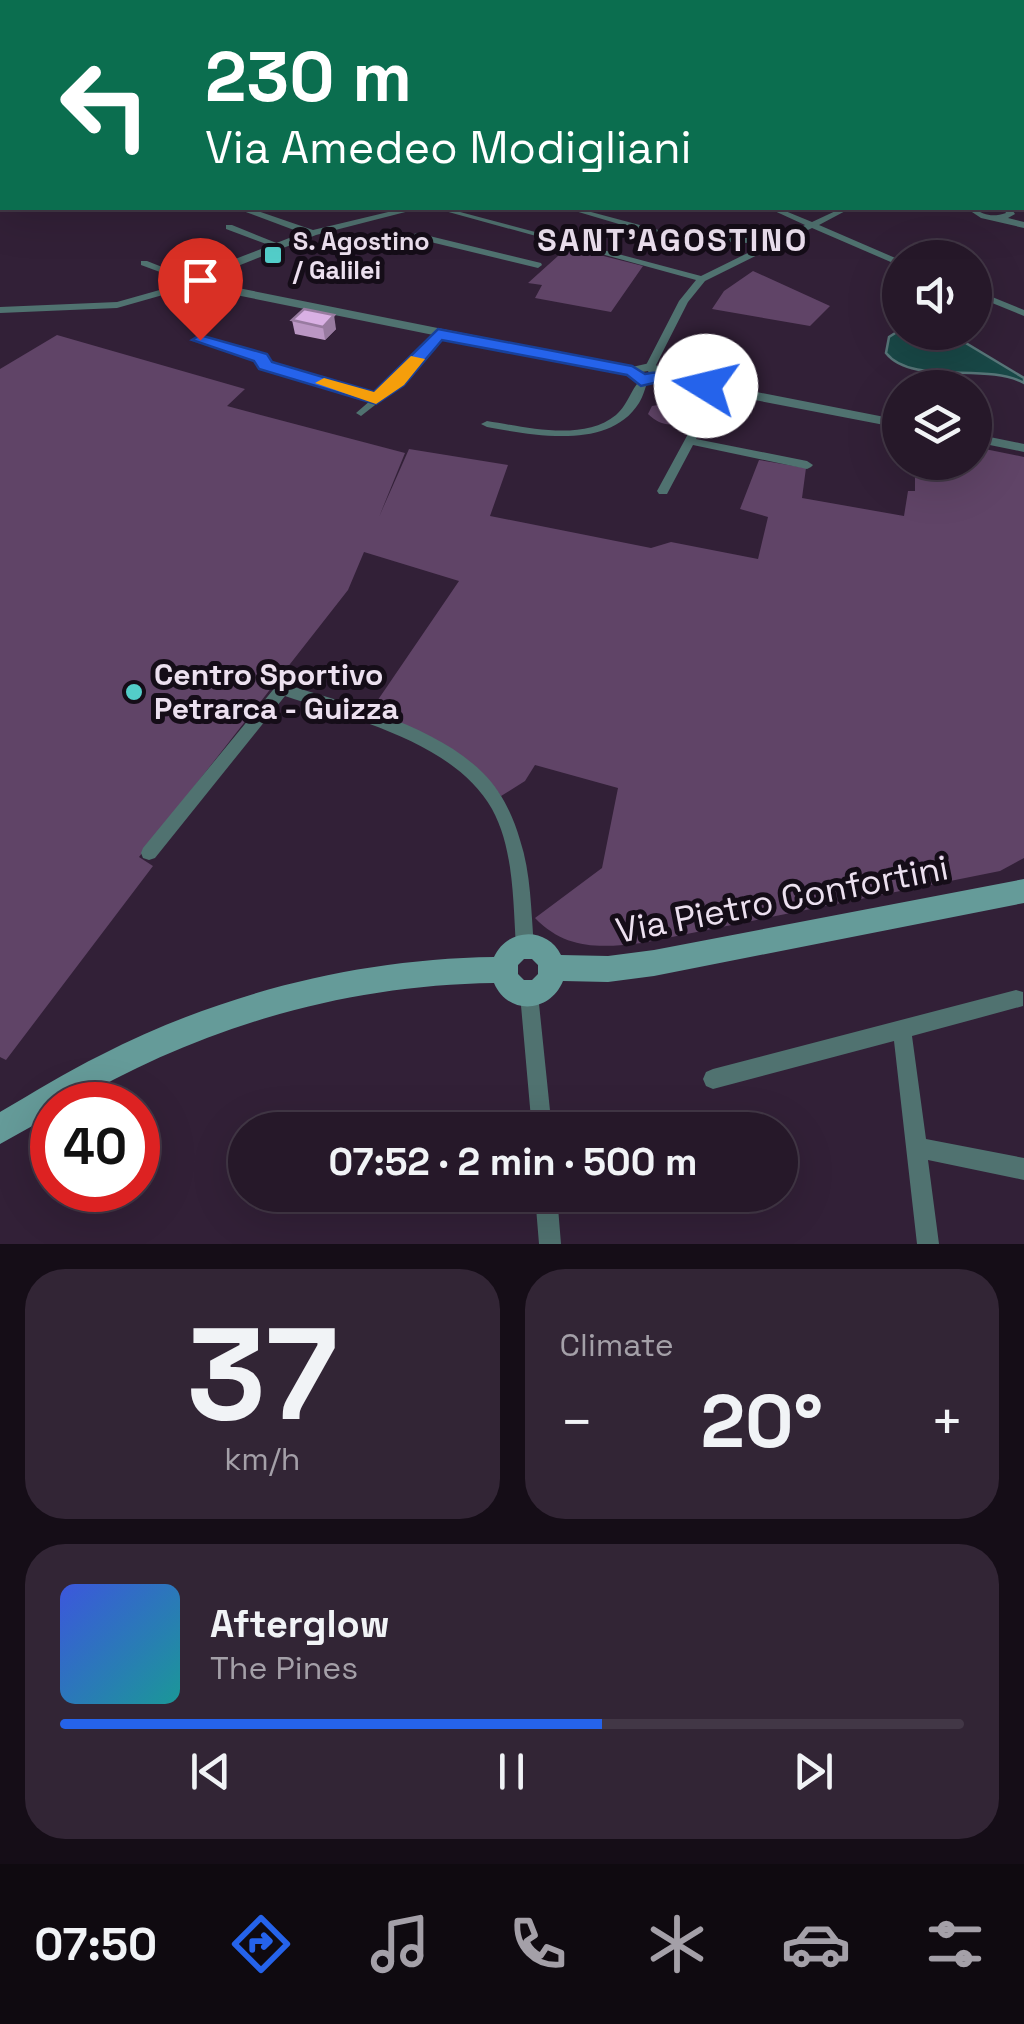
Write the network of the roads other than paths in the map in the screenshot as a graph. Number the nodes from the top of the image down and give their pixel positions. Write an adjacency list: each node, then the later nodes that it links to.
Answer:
1 (246, 210): 13 (street)
2 (408, 210): 13 (street)
3 (444, 210): 22 (street)
4 (576, 210): 15 (street)
5 (776, 210): 11 (street)
6 (843, 210): 11 (street)
7 (973, 210): 9 (street)
8 (1009, 210): 9 (street); 10 (street)
9 (998, 218): 10 (street)
10 (1024, 224)
11 (809, 226): 15 (street); 18 (street)
12 (229, 228): 16 (street)
13 (312, 233): 16 (street)
14 (418, 236): 19 (street)
15 (772, 242): 22 (street)
16 (280, 246): 23 (street)
17 (516, 250): 19 (street)
18 (882, 256)
19 (507, 257): 21 (street)
20 (144, 263): 23 (street)
21 (538, 264)
22 (702, 279): 29 (street)
23 (197, 282): 25 (street); 27 (street)
24 (992, 300): 26 (street)
25 (0, 310)
26 (1024, 313)
27 (438, 334): 29 (street); 30 (street)
28 (200, 340): 32 (street)
29 (646, 374): 31 (street); 35 (street)
30 (398, 382): 32 (street)
31 (718, 388): 34 (street); 36 (street)
32 (376, 398): 33 (street)
33 (361, 413)
34 (882, 420)
35 (487, 424)
36 (690, 441): 39 (street); 40 (street)
37 (992, 441): 38 (street)
38 (1024, 448)
39 (807, 465)
40 (664, 490)
41 (149, 852): 43 (street)
42 (1024, 891): 44 (main road, Via Pietro Confortini)
43 (525, 946): 44 (main road); 45 (main road)
44 (554, 968): 46 (main road)
45 (504, 970): 46 (main road); 51 (main road)
46 (528, 994): 50 (street)
47 (1016, 999): 48 (street)
48 (902, 1030): 49 (street); 52 (street)
49 (714, 1079)
50 (540, 1112)
51 (0, 1129)
52 (916, 1147): 53 (street); 56 (street)
53 (1024, 1169)
54 (547, 1212): 55 (street)
55 (550, 1244)
56 (928, 1244)

